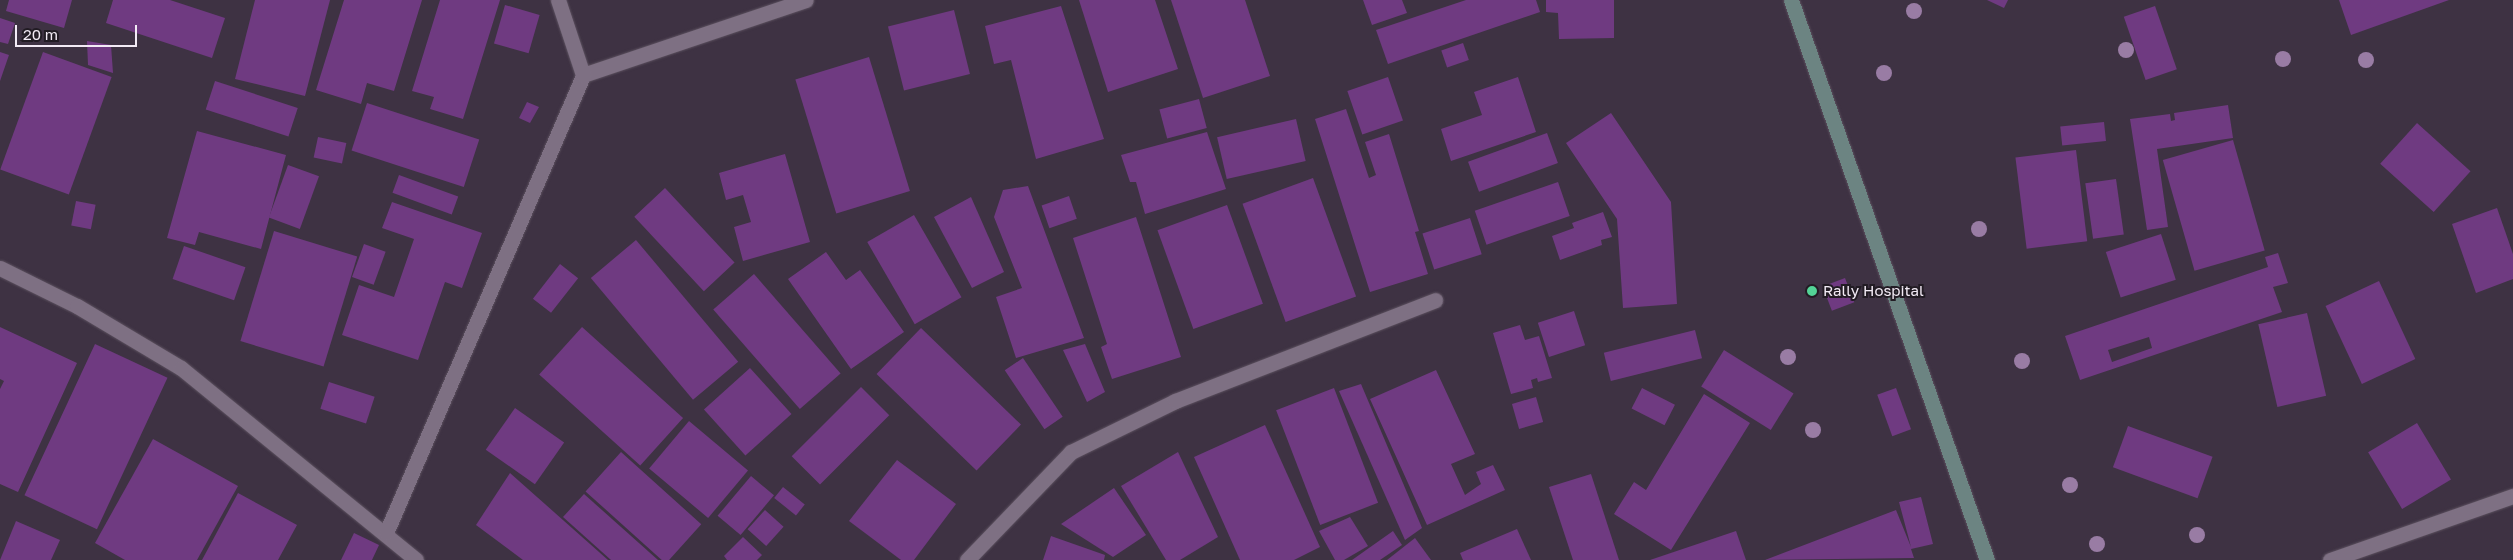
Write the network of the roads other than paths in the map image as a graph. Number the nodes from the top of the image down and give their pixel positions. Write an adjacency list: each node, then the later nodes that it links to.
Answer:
1 (558, 0): 4 (street)
2 (806, 0): 4 (street)
3 (1791, 0): 11 (main road)
4 (583, 75): 8 (street)
5 (0, 268): 8 (street)
6 (1436, 300): 10 (street)
7 (2513, 496): 12 (street)
8 (386, 533): 9 (street)
9 (416, 560)
10 (966, 560)
11 (1987, 560)
12 (2330, 560)

